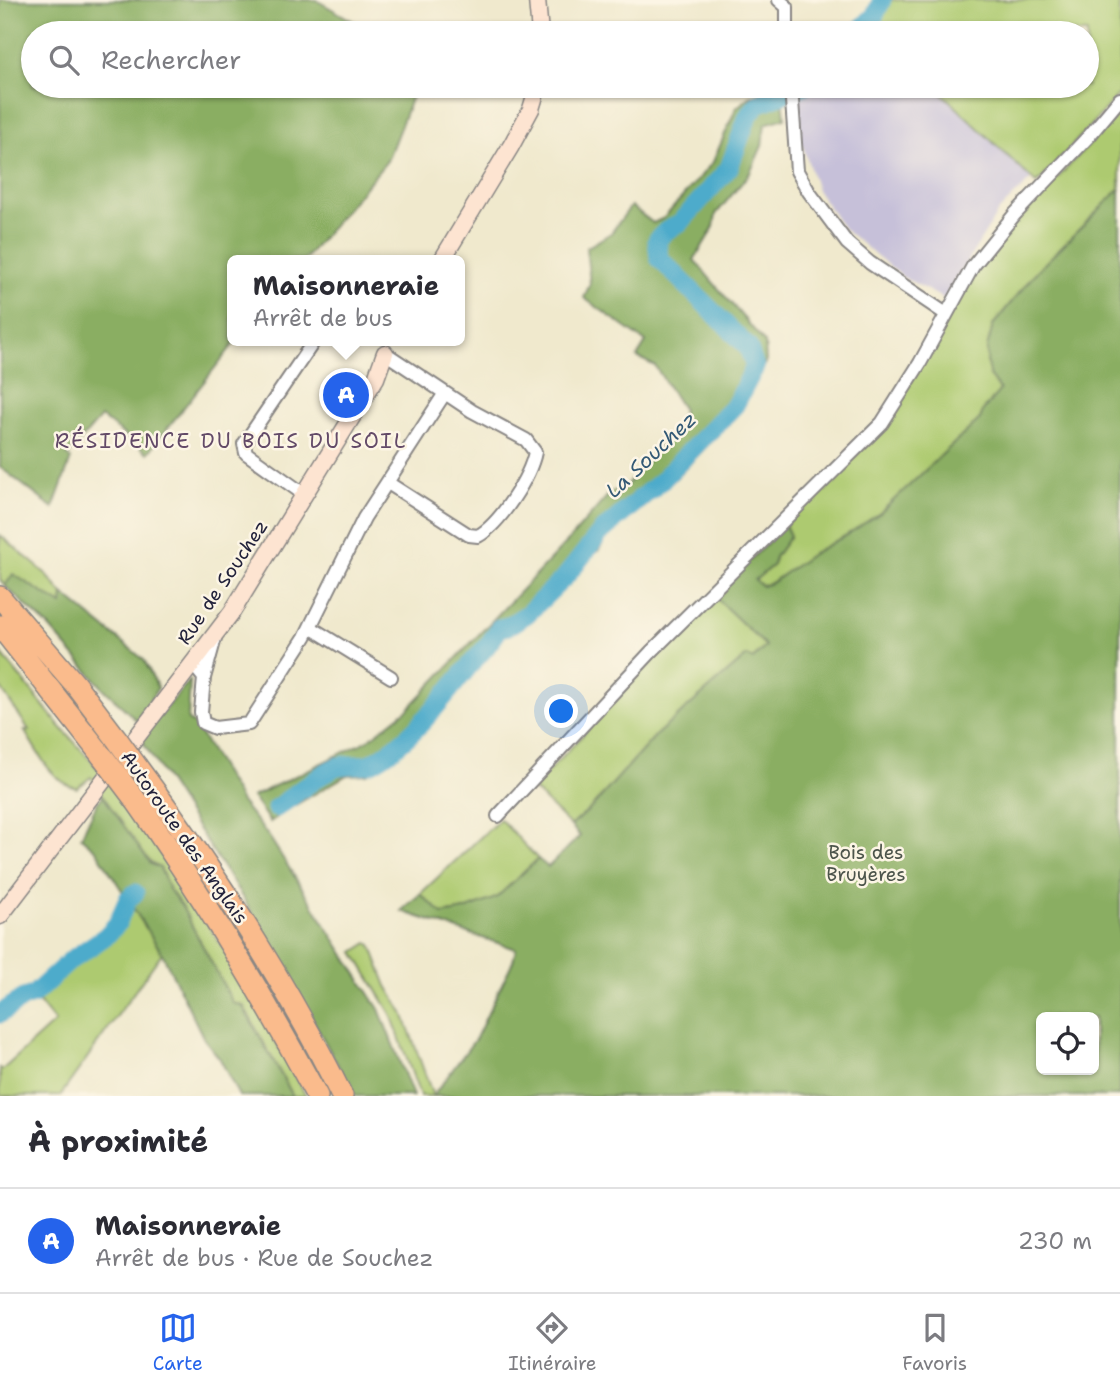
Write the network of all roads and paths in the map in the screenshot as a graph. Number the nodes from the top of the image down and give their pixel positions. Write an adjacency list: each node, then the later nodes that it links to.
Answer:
1 (537, 0): 3 (main road)
2 (788, 3): 4 (street)
3 (539, 21)
4 (787, 21)
5 (534, 98): 8 (main road)
6 (791, 98): 9 (street)
7 (1120, 99): 9 (street)
8 (445, 255)
9 (946, 314): 22 (street)
10 (311, 346): 14 (street)
11 (389, 347): 12 (street); 14 (main road, Rue de Souchez)
12 (445, 393): 13 (street); 13 (street)
13 (388, 483): 17 (street)
14 (301, 493): 18 (main road, Rue de Souchez); 19 (main road, Rue de Souchez)
15 (0, 597): 25 (highway, Autoroute des Anglais, bridge)
16 (0, 626): 24 (highway, Autoroute des Anglais, bridge)
17 (310, 627): 20 (street); 21 (street)
18 (217, 633): 19 (main road, Rue de Souchez); 21 (street)
19 (192, 663): 21 (street); 23 (main road)
20 (391, 677)
21 (204, 678)
22 (498, 817)
23 (0, 916)
24 (317, 1096)
25 (342, 1096)

